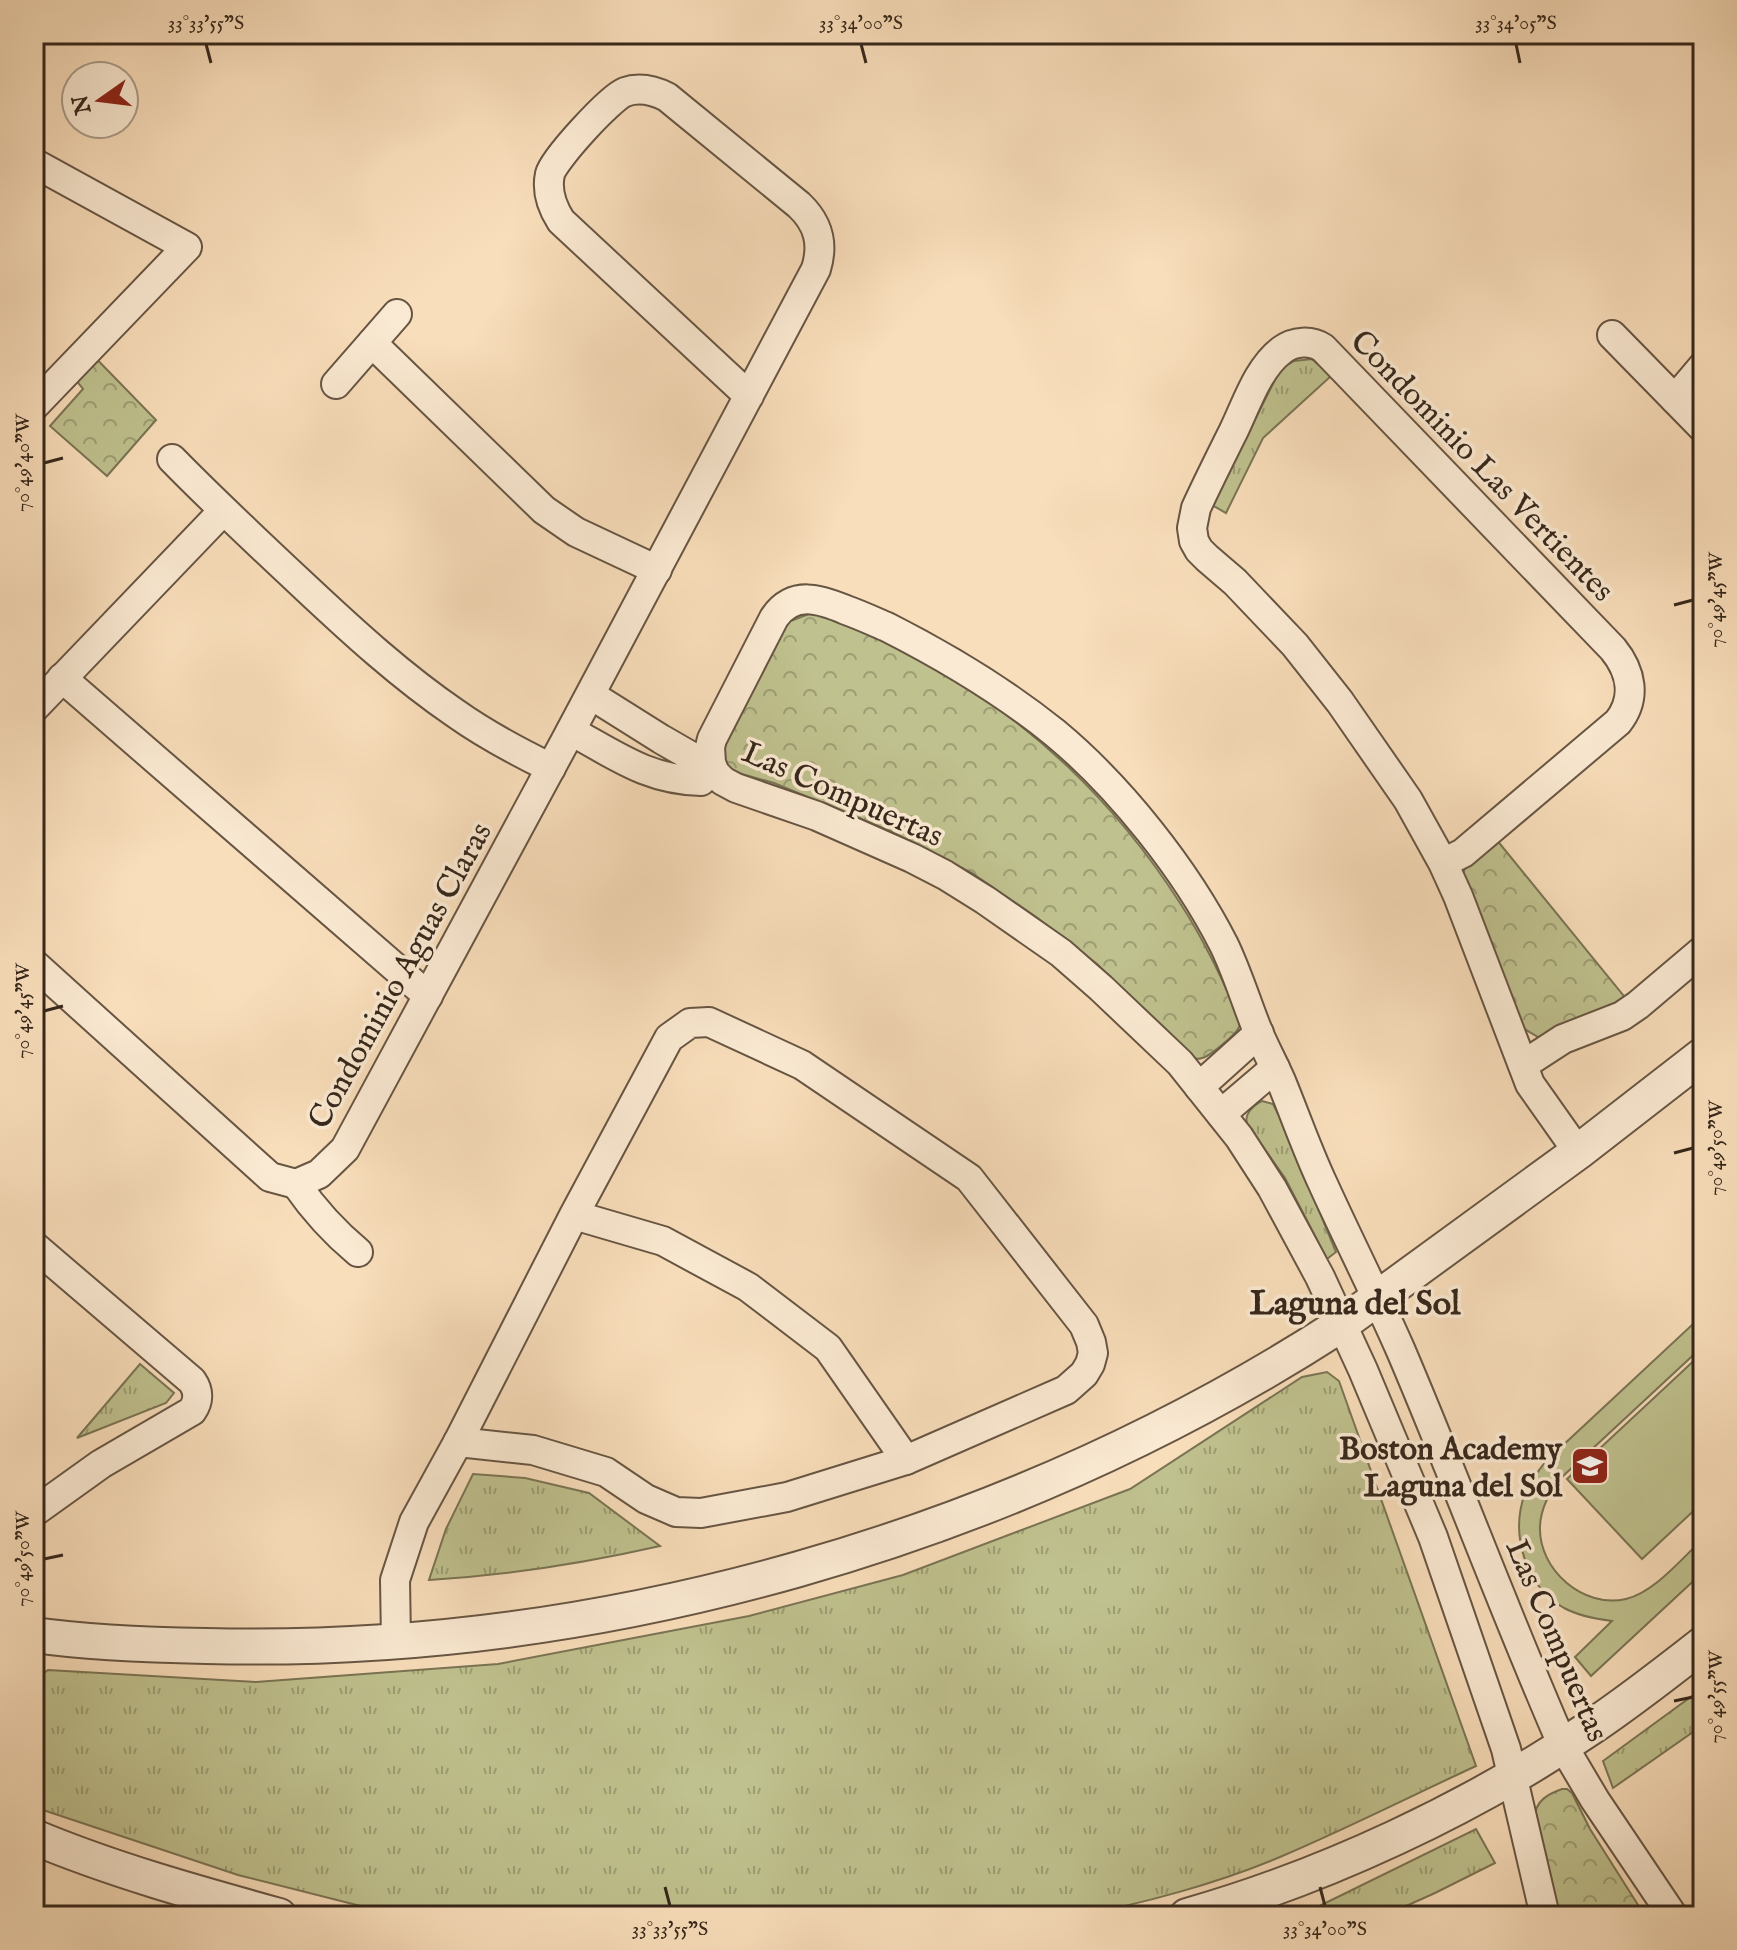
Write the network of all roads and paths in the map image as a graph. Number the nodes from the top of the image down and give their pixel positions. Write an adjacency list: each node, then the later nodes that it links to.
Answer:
1 (34, 163): 8 (street)
2 (397, 314): 4 (street)
3 (1612, 335): 9 (street)
4 (372, 343): 6 (street); 13 (street)
5 (1703, 366): 9 (street)
6 (336, 384)
7 (749, 396): 7 (street, Condominio Aguas Claras); 13 (street, Condominio Aguas Claras)
8 (37, 397)
9 (1675, 399): 10 (street)
10 (1703, 428)
11 (172, 459): 12 (street)
12 (223, 511): 14 (street); 17 (street)
13 (657, 570): 15 (street, Condominio Aguas Claras)
14 (46, 694): 22 (street)
15 (591, 695): 16 (street, Condominio Aguas Claras); 18 (street)
16 (571, 731): 17 (street, Condominio Aguas Claras); 18 (street)
17 (551, 768): 22 (street, Condominio Aguas Claras)
18 (713, 769): 23 (street, Las Compuertas); 27 (street, Las Compuertas)
19 (1443, 863): 19 (street, Condominio Las Vertientes); 25 (street, Condominio Las Vertientes)
20 (1703, 950): 25 (street)
21 (34, 964): 30 (street)
22 (428, 996): 30 (street, Condominio Aguas Claras)
23 (1259, 1033): 26 (street, Las Compuertas); 27 (street)
24 (1703, 1055): 29 (street)
25 (1523, 1065): 29 (street, Condominio Las Vertientes)
26 (1275, 1068): 28 (street); 34 (street, Las Compuertas)
27 (1199, 1087): 28 (street, Las Compuertas)
28 (1221, 1114): 35 (street, Las Compuertas)
29 (1578, 1152): 34 (street)
30 (296, 1184): 33 (street)
31 (574, 1215): 36 (street); 37 (street); 37 (street)
32 (34, 1246): 38 (street)
33 (358, 1252)
34 (1377, 1297): 35 (street); 42 (street, Las Compuertas)
35 (1342, 1324): 40 (street); 43 (street, Las Compuertas)
36 (458, 1442): 37 (street); 40 (street)
37 (906, 1460)
38 (34, 1512)
39 (36, 1631): 40 (street)
40 (396, 1641)
41 (1703, 1644): 42 (street)
42 (1563, 1746): 43 (street); 48 (street, Las Compuertas)
43 (1514, 1777): 46 (street); 47 (street, Las Compuertas)
44 (34, 1837): 45 (street)
45 (279, 1916)
46 (1187, 1916)
47 (1545, 1916)
48 (1673, 1916)

